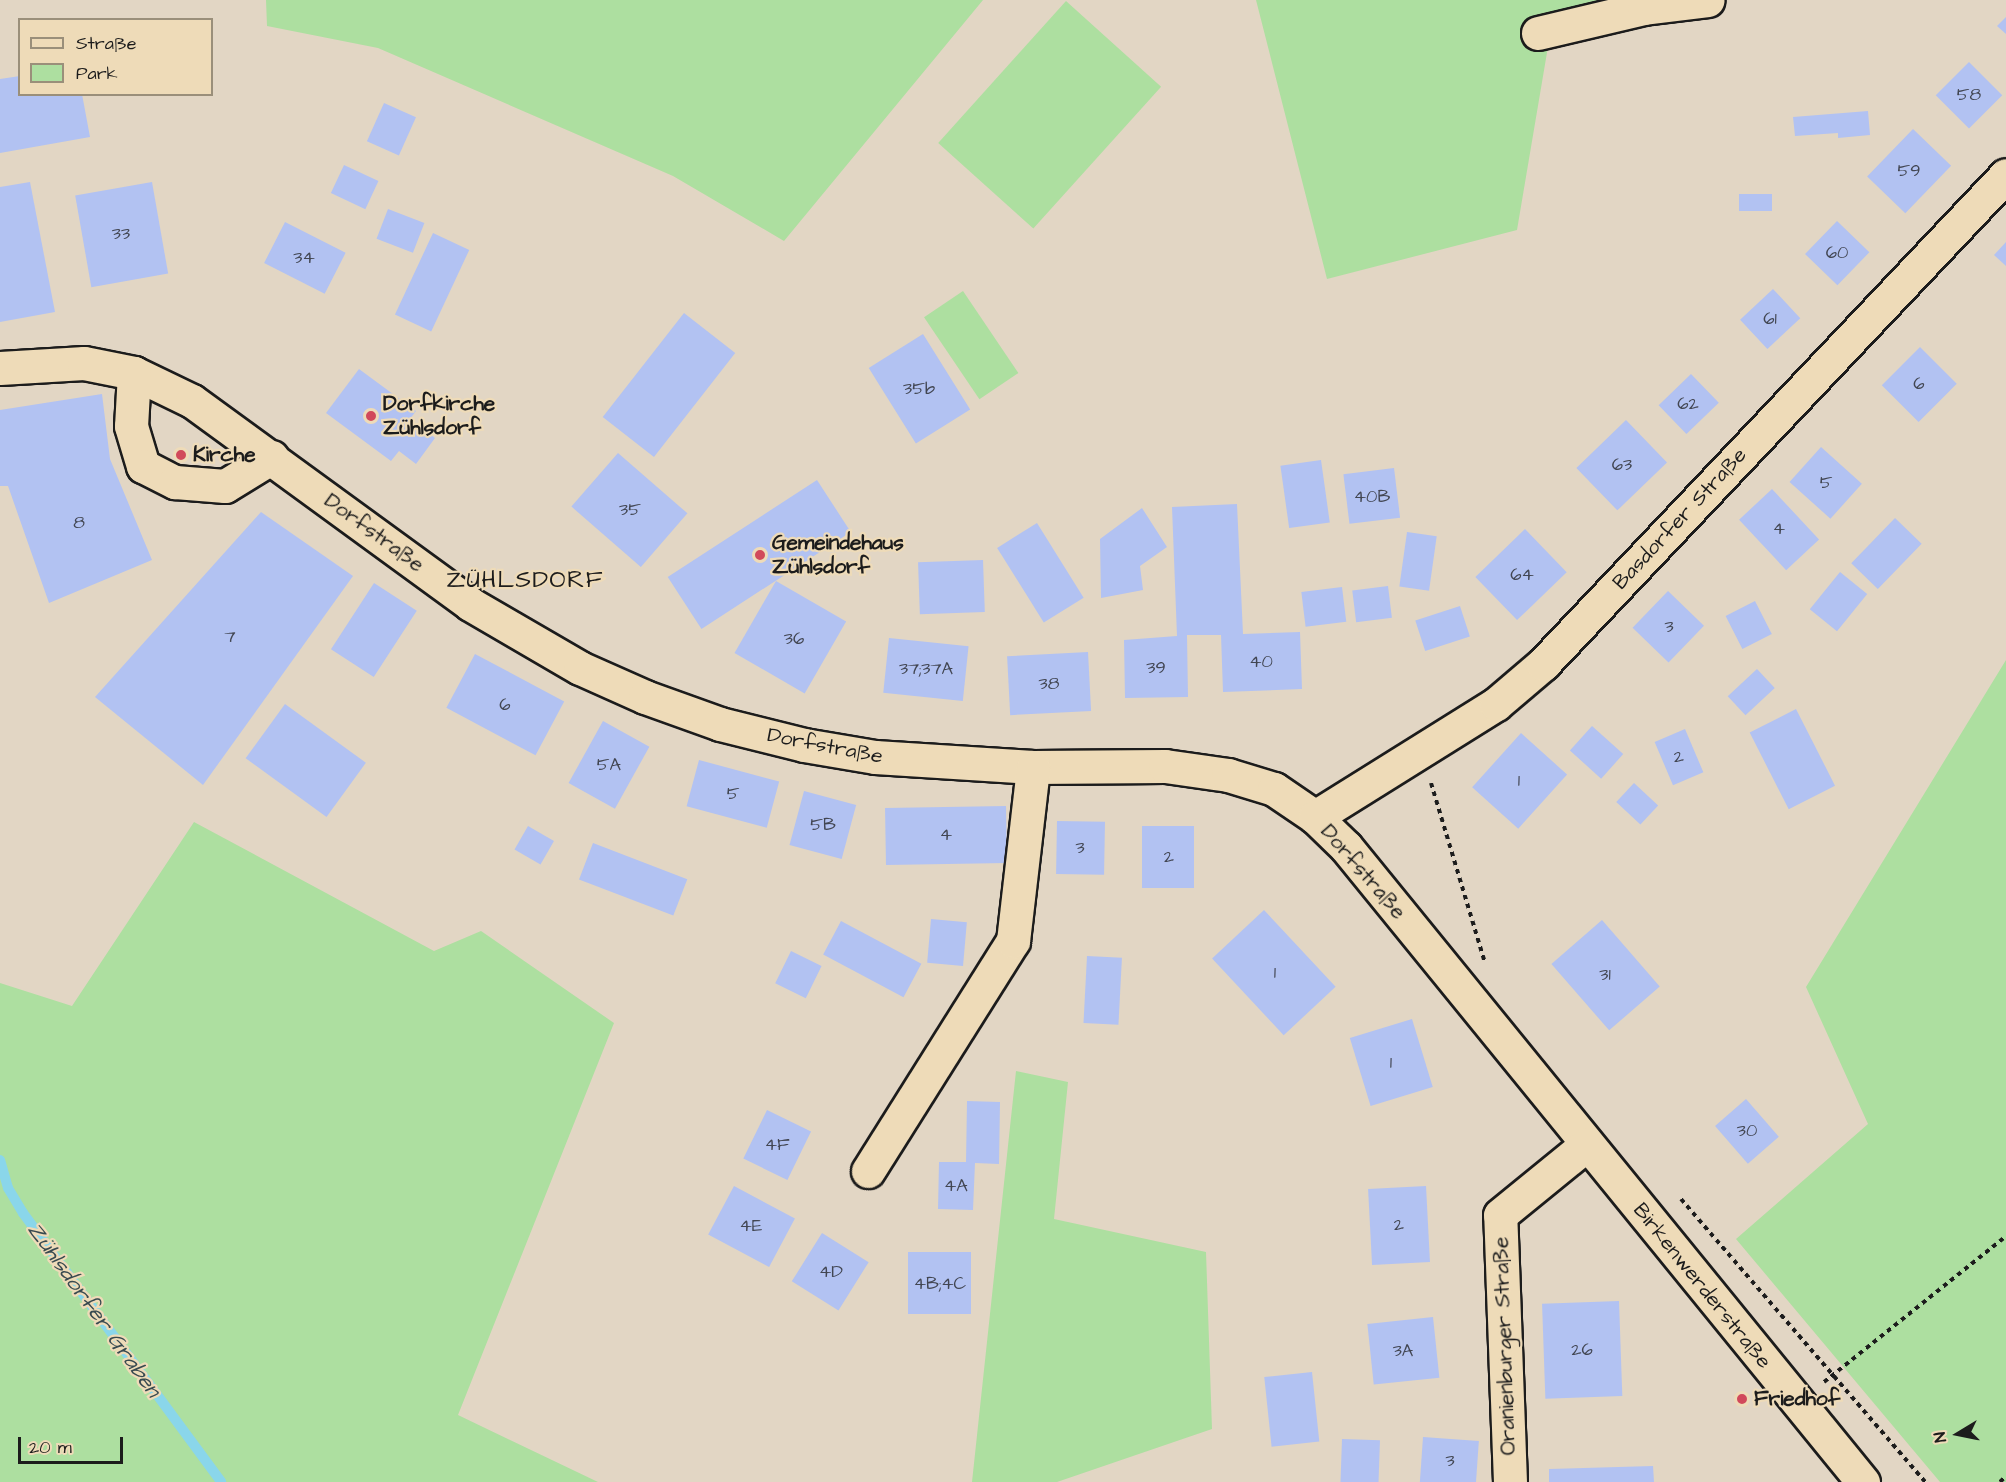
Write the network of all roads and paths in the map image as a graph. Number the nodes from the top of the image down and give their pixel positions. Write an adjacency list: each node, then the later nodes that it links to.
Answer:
1 (1707, 0): 2 (street)
2 (1538, 33)
3 (2006, 176): 7 (street, Basdorfer Straße)
4 (0, 368): 5 (street, Dorfstraße)
5 (134, 373): 6 (street, Dorfstraße); 6 (street)
6 (272, 457): 8 (street, Dorfstraße)
7 (1422, 751): 9 (street, Basdorfer Straße); 10 (path)
8 (1033, 766): 9 (street, Dorfstraße); 12 (street)
9 (1316, 817): 11 (street, Dorfstraße)
10 (1486, 966)
11 (1587, 1144): 16 (street, Birkenwerderstraße); 18 (street, Oranienburger Straße)
12 (868, 1171)
13 (1677, 1194): 15 (path)
14 (2006, 1236): 15 (path)
15 (1833, 1375): 16 (path); 20 (path)
16 (1799, 1405): 19 (street, Birkenwerderstraße)
17 (2006, 1476): 21 (path)
18 (1510, 1482)
19 (1863, 1482)
20 (1925, 1482)
21 (2000, 1482)

